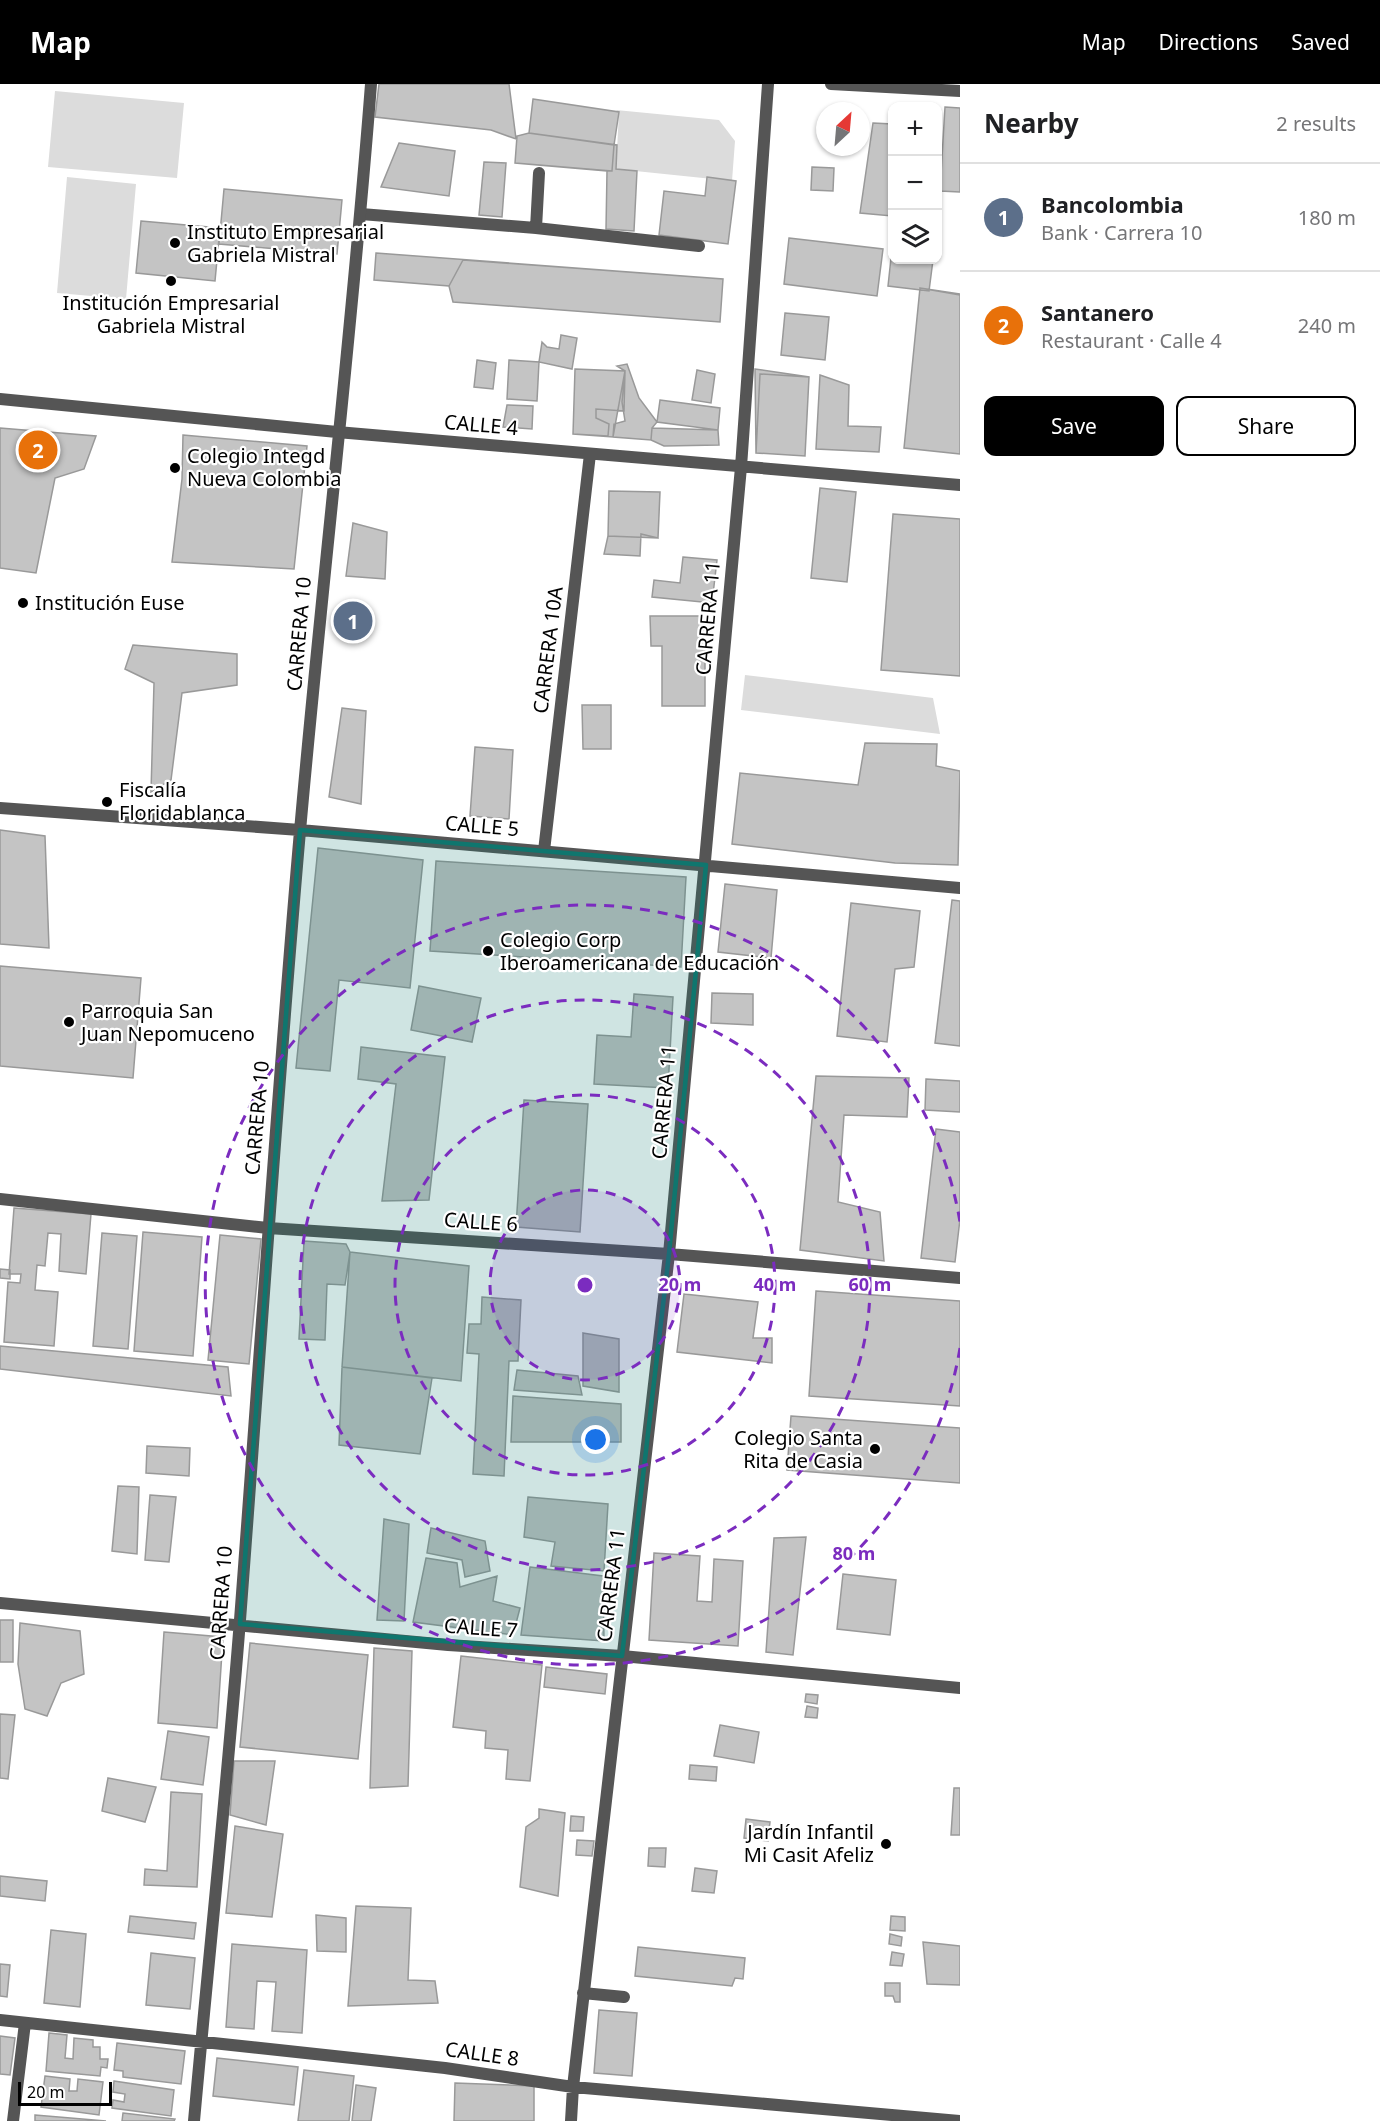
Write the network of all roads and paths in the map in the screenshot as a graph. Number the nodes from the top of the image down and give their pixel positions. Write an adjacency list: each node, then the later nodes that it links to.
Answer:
1 (371, 84): 6 (street, CARRERA 10)
2 (768, 84): 12 (street, CARRERA 11)
3 (831, 84): 4 (street)
4 (960, 91)
5 (539, 173): 7 (street)
6 (361, 214): 7 (street); 10 (street, CARRERA 10)
7 (536, 228): 8 (street)
8 (699, 246)
9 (0, 399): 10 (street, CALLE 4)
10 (337, 432): 11 (street, CALLE 4); 15 (street, CARRERA 10)
11 (590, 454): 12 (street, CALLE 4); 16 (street, CARRERA 10A)
12 (741, 467): 13 (street, CALLE 4); 17 (street, CARRERA 11)
13 (960, 485)
14 (0, 808): 15 (street, CALLE 5)
15 (300, 830): 16 (street, CALLE 5); 20 (street, CARRERA 10)
16 (544, 851): 17 (street, CALLE 5)
17 (706, 865): 18 (street, CALLE 5); 21 (street, CARRERA 11)
18 (960, 888)
19 (0, 1199): 20 (street, CALLE 6)
20 (268, 1228): 21 (street, CALLE 6); 24 (street, CARRERA 10)
21 (669, 1254): 22 (street, CALLE 6); 25 (street, CARRERA 11)
22 (960, 1278)
23 (0, 1603): 24 (street, CALLE 7)
24 (240, 1624): 25 (street, CALLE 7); 31 (street, CARRERA 10)
25 (622, 1656): 26 (street, CALLE 7); 27 (street, CARRERA 11)
26 (960, 1689)
27 (583, 1993): 28 (street); 32 (street, CARRERA 11)
28 (624, 1997)
29 (0, 2020): 30 (street, CALLE 8)
30 (26, 2023): 31 (street, CALLE 8); 33 (street)
31 (201, 2041): 32 (street, CALLE 8); 34 (street, CARRERA 10)
32 (573, 2087): 35 (street, CARRERA 11); 36 (street, CALLE 8)
33 (14, 2121)
34 (194, 2121)
35 (572, 2121)
36 (960, 2121)

